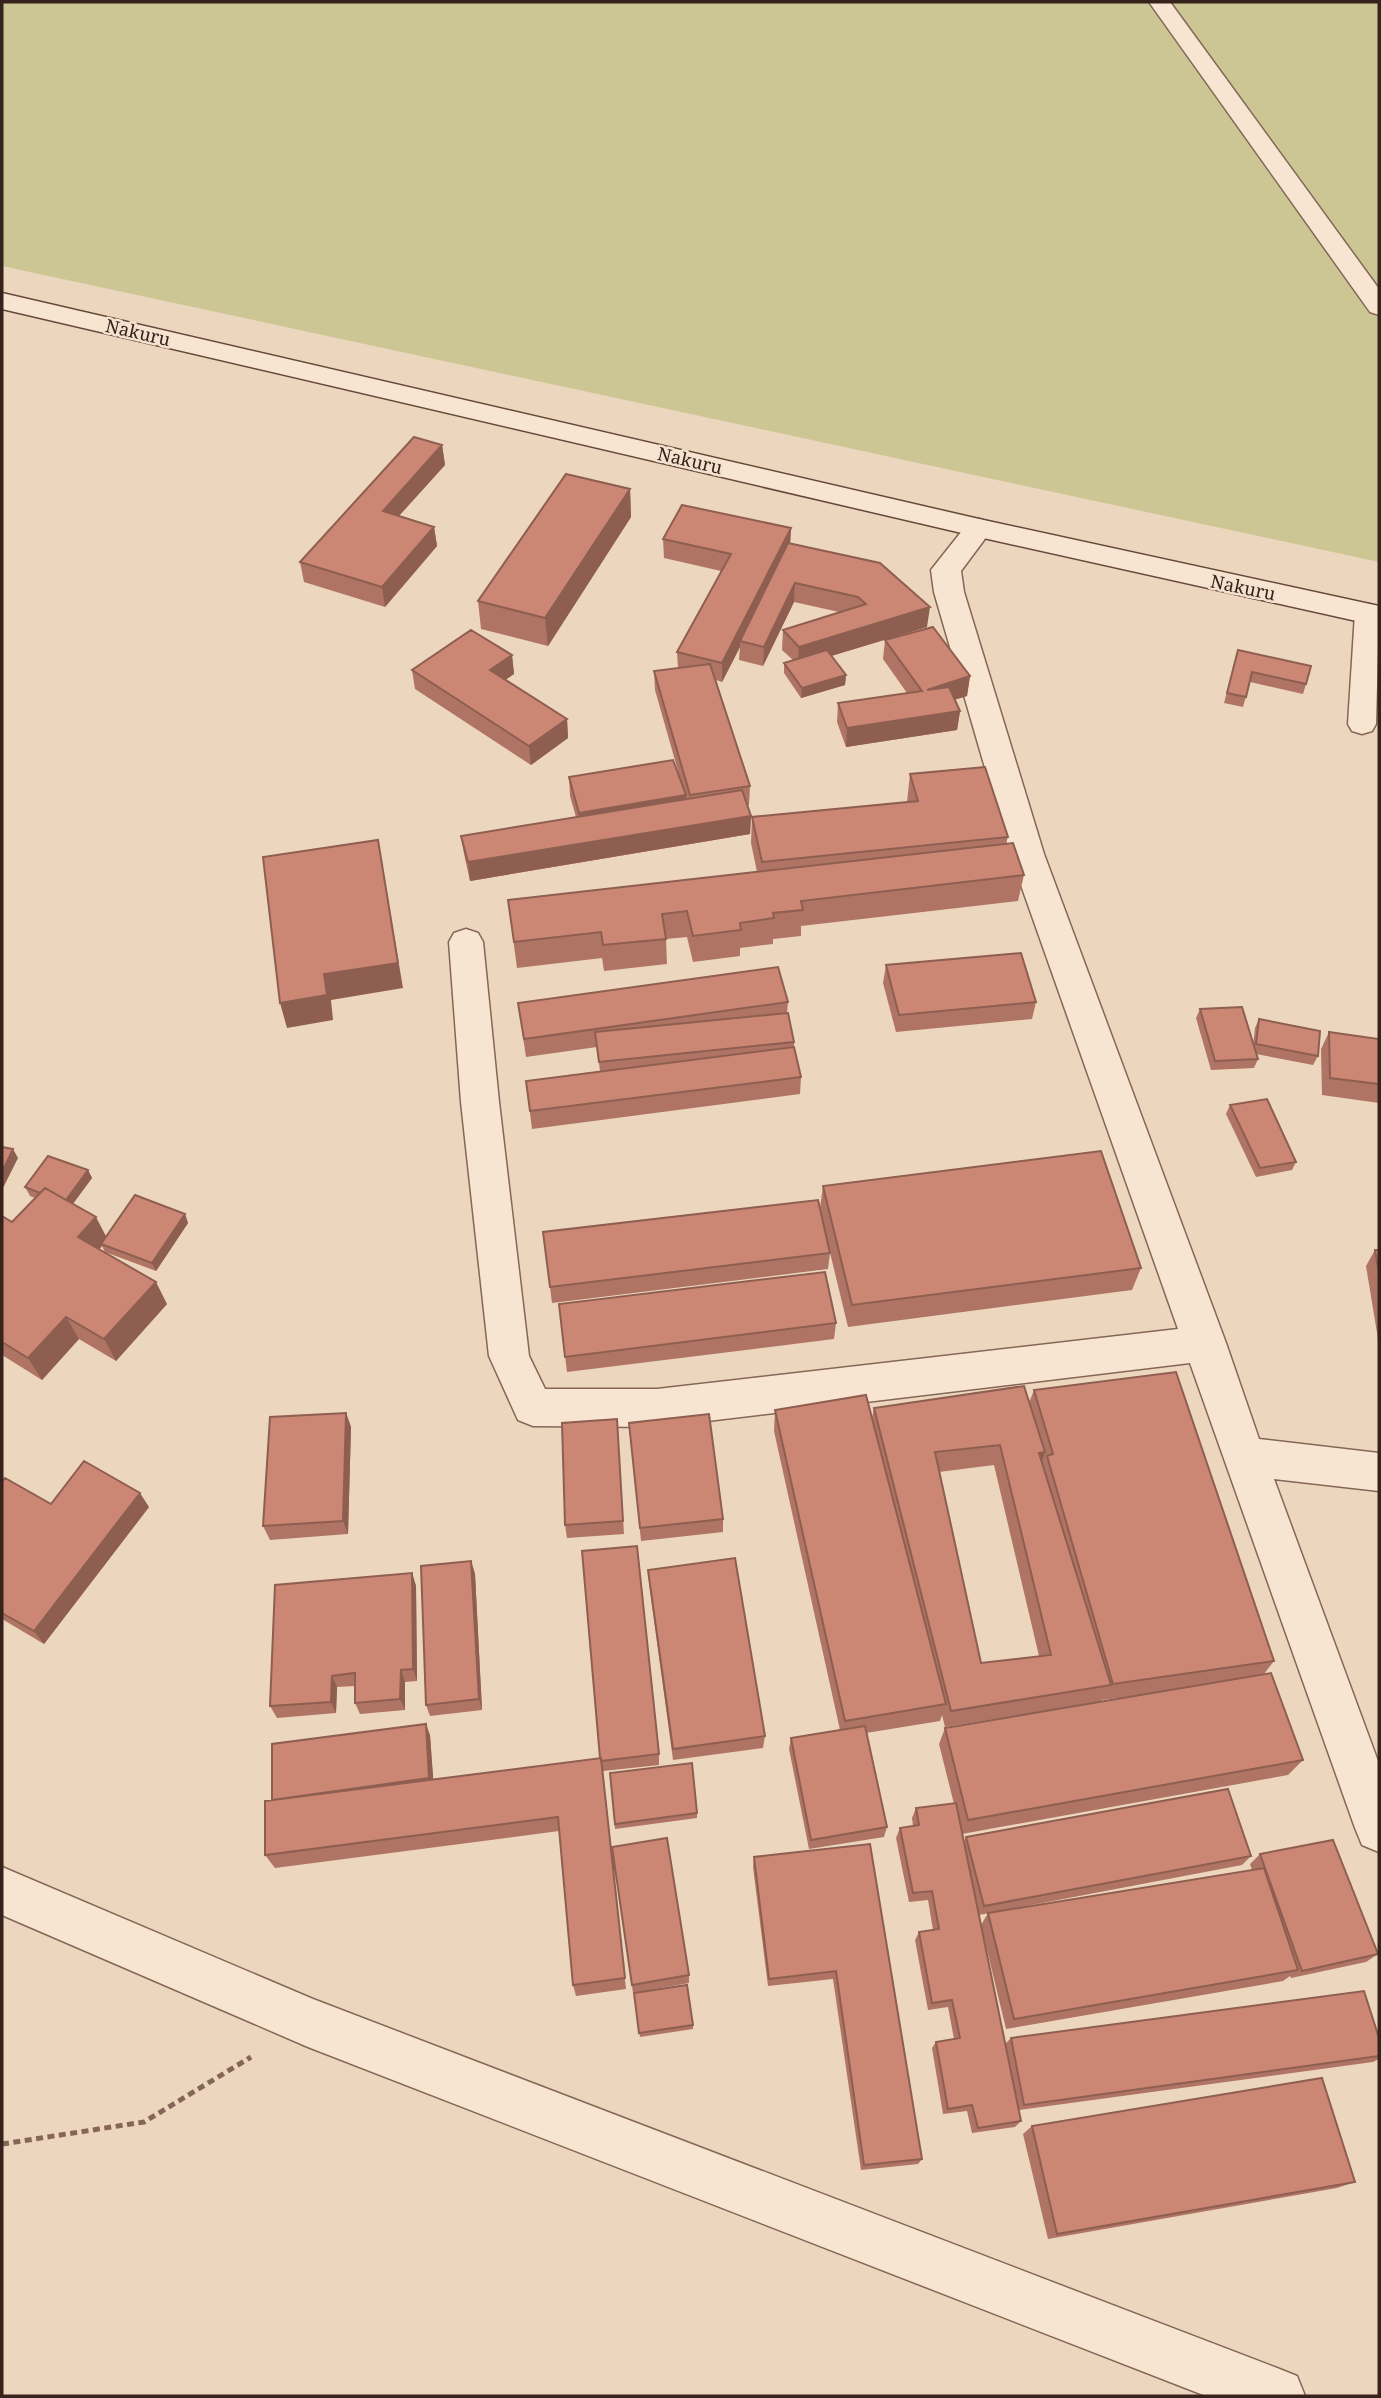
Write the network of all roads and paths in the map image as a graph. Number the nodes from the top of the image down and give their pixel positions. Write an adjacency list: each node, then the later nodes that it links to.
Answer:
1 (1159, 2): 2 (street)
2 (1371, 282): 4 (street)
3 (2, 301): 5 (street, Nakuru)
4 (1379, 307)
5 (979, 528): 6 (street, Nakuru); 9 (street)
6 (1374, 614): 7 (lane)
7 (1362, 724)
8 (466, 942): 9 (street)
9 (1206, 1342): 10 (street)
10 (1244, 1456): 11 (street); 12 (street)
11 (1379, 1472)
12 (1379, 1828)
13 (2, 1891): 14 (street)
14 (308, 2022): 15 (path); 16 (street)
15 (2, 2144)
16 (1277, 2396)

